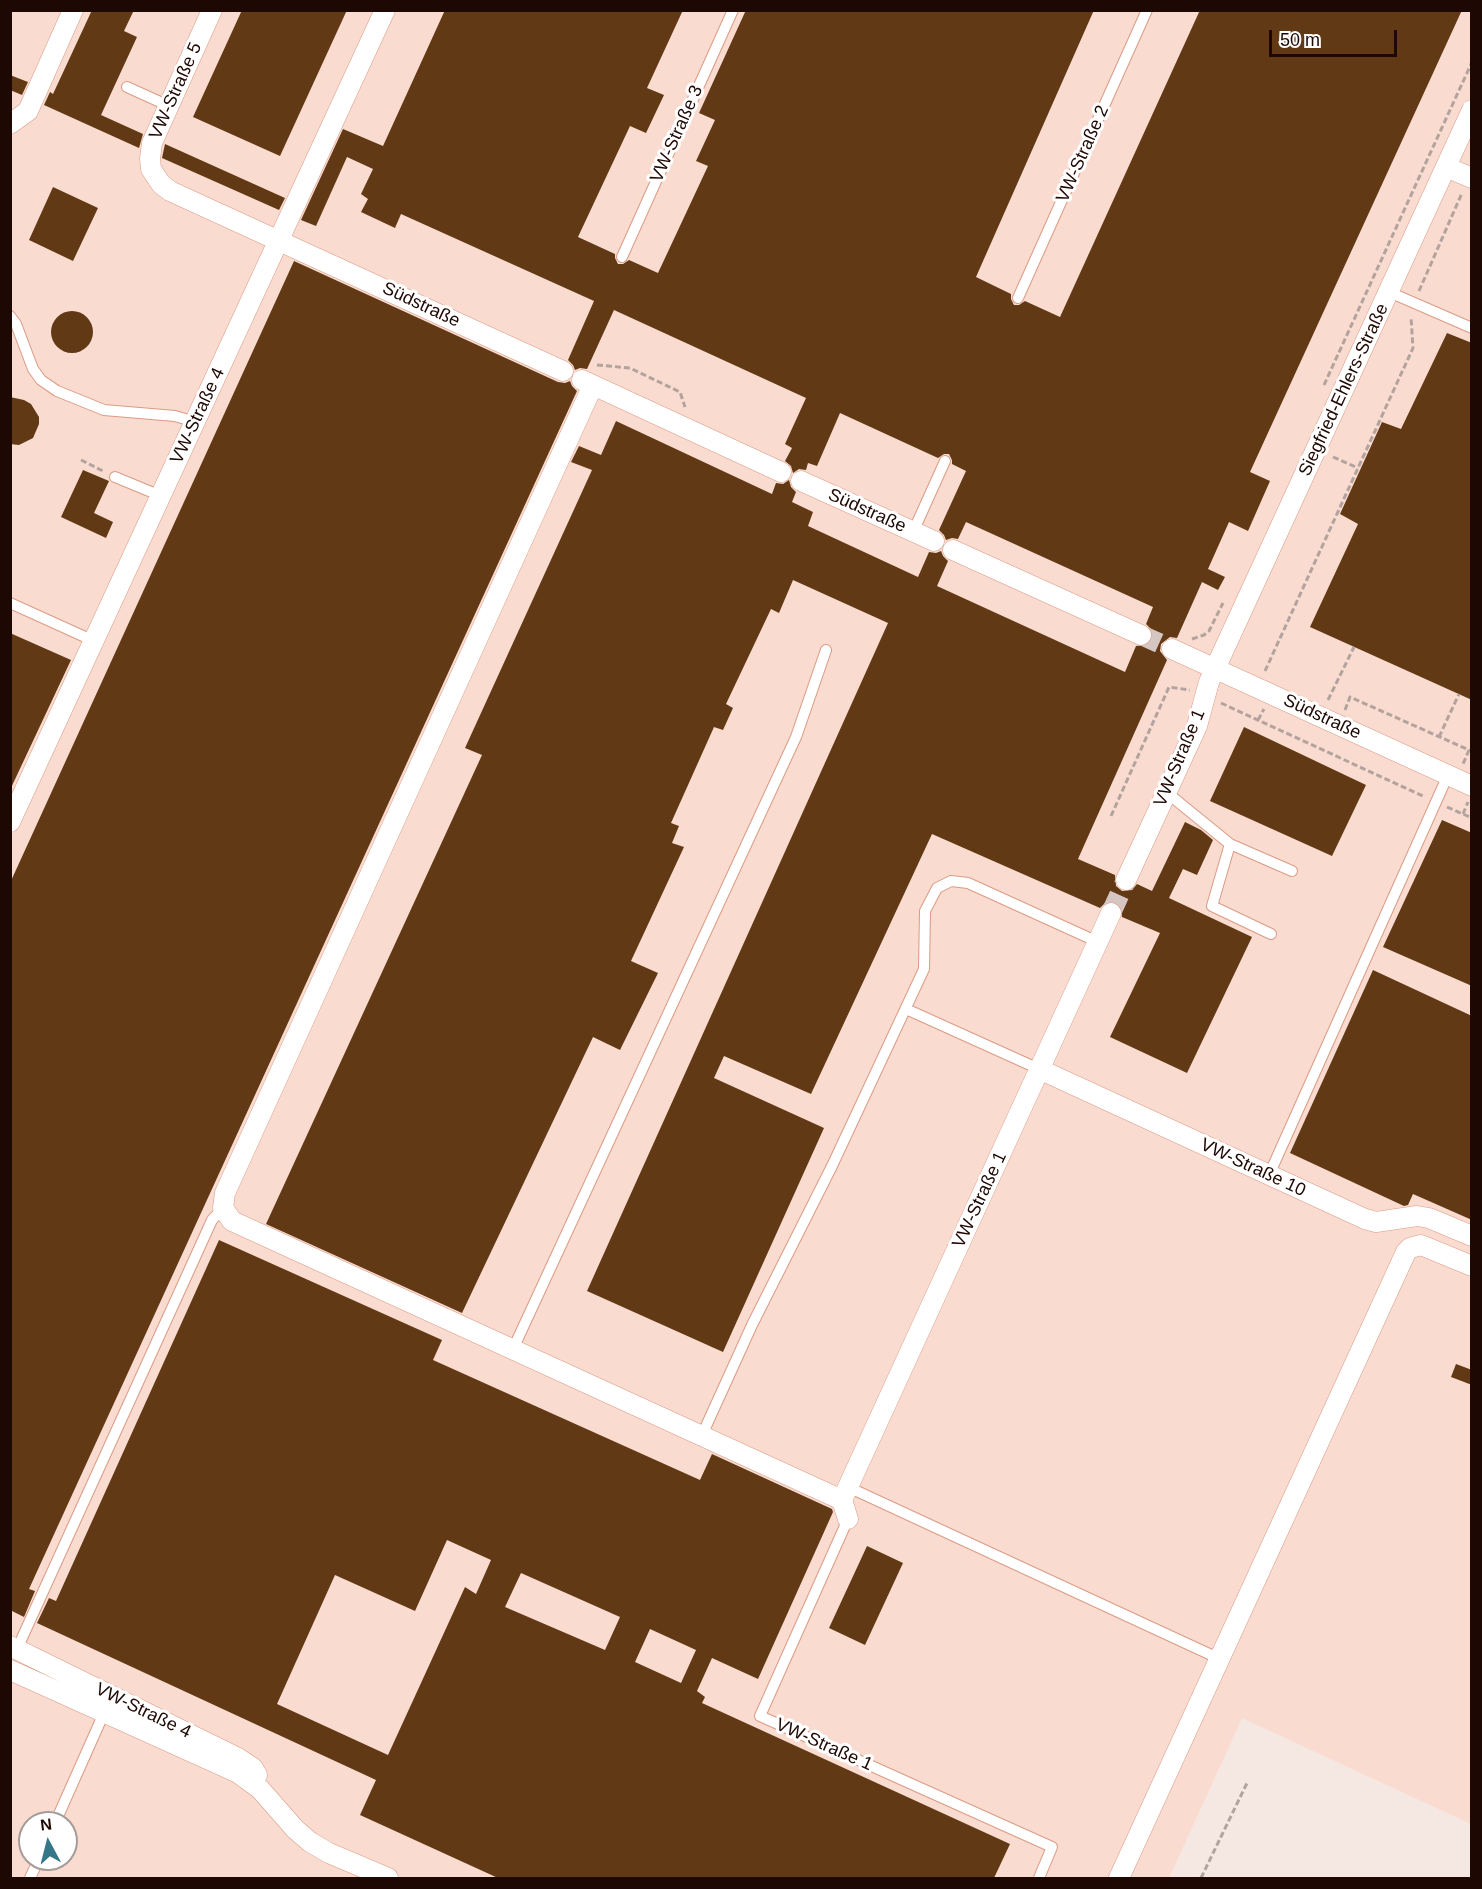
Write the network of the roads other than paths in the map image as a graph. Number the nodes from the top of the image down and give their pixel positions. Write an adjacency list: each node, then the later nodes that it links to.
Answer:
1 (73, 10): 9 (street)
2 (212, 10): 7 (street, VW-Straße 5)
3 (385, 10): 12 (street, VW-Straße 4)
4 (733, 10): 13 (lane, VW-Straße 3)
5 (1147, 10): 15 (lane, VW-Straße 2)
6 (127, 87): 7 (lane)
7 (169, 106): 12 (street, VW-Straße 5)
8 (1472, 110): 10 (street, Siegfried-Ehlers-Straße)
9 (10, 124)
10 (1446, 167): 11 (street); 14 (street, Siegfried-Ehlers-Straße)
11 (1468, 183)
12 (279, 240): 18 (street, Südstraße); 19 (street, VW-Straße 4)
13 (622, 257)
14 (1389, 292): 17 (lane); 33 (street, Siegfried-Ehlers-Straße)
15 (1018, 298)
16 (10, 316): 19 (lane)
17 (1472, 328)
18 (563, 371)
19 (195, 422): 24 (street, VW-Straße 4)
20 (945, 461): 25 (lane)
21 (781, 472): 47 (street)
22 (115, 477): 24 (lane)
23 (801, 481): 25 (street, Südstraße)
24 (161, 496): 30 (street, VW-Straße 4)
25 (913, 532): 26 (street, Südstraße)
26 (934, 541)
27 (953, 550): 29 (street)
28 (10, 603): 30 (lane)
29 (1141, 634)
30 (94, 641): 37 (street, VW-Straße 4)
31 (1179, 644): 33 (street, Südstraße)
32 (826, 650): 50 (lane)
33 (1216, 669): 34 (street, Südstraße); 36 (street, VW-Straße 1)
34 (1455, 771): 35 (street, Südstraße); 46 (lane)
35 (1472, 786)
36 (1167, 792): 38 (lane); 40 (street, VW-Straße 1)
37 (13, 811)
38 (1230, 844): 39 (lane); 42 (lane)
39 (1292, 871)
40 (1126, 880)
41 (1112, 913): 43 (street, VW-Straße 1)
42 (1271, 934)
43 (1098, 942): 44 (lane); 45 (street, VW-Straße 1)
44 (906, 1009): 45 (lane); 51 (lane)
45 (1040, 1069): 46 (street, VW-Straße 10); 52 (street, VW-Straße 1)
46 (1269, 1175): 48 (street, VW-Straße 10)
47 (223, 1209): 50 (street); 53 (lane)
48 (1472, 1236)
49 (1472, 1266): 54 (street)
50 (513, 1349): 51 (street)
51 (702, 1435): 52 (street)
52 (846, 1502): 54 (lane); 60 (lane, VW-Straße 1)
53 (14, 1648): 57 (street, VW-Straße 4)
54 (1220, 1659): 61 (street)
55 (10, 1670): 56 (street)
56 (104, 1713): 57 (street); 58 (lane)
57 (260, 1789): 59 (street)
58 (60, 1811)
59 (388, 1878)
60 (1038, 1878)
61 (1119, 1878)

